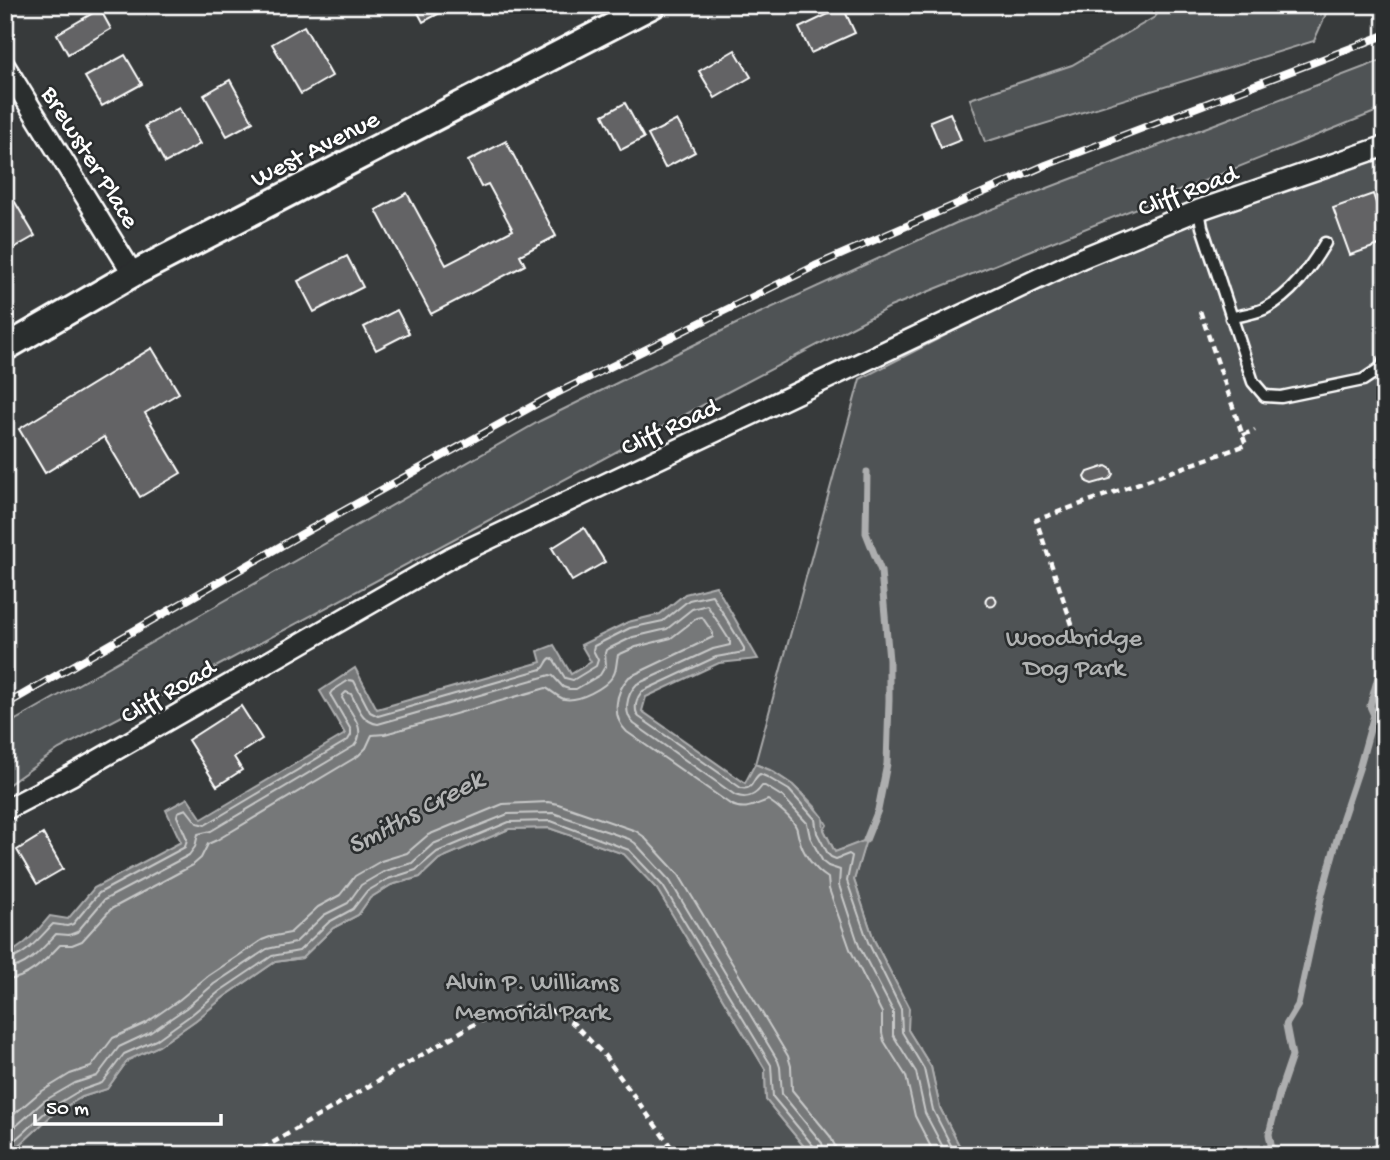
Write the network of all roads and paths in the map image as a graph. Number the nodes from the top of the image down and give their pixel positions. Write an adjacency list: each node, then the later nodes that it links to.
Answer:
1 (653, 5): 6 (street, West Avenue)
2 (5, 66): 6 (street, Brewster Place)
3 (1385, 146): 4 (street, Cliff Road)
4 (1199, 210): 8 (lane); 14 (street, Cliff Road)
5 (1325, 243): 8 (lane)
6 (133, 274): 9 (street, West Avenue)
7 (1199, 308): 12 (path)
8 (1231, 318): 10 (lane)
9 (5, 348)
10 (1385, 360)
11 (1255, 430): 12 (path)
12 (1243, 435): 13 (path)
13 (1076, 636)
14 (5, 810)
15 (251, 1155): 16 (path)
16 (677, 1155)

